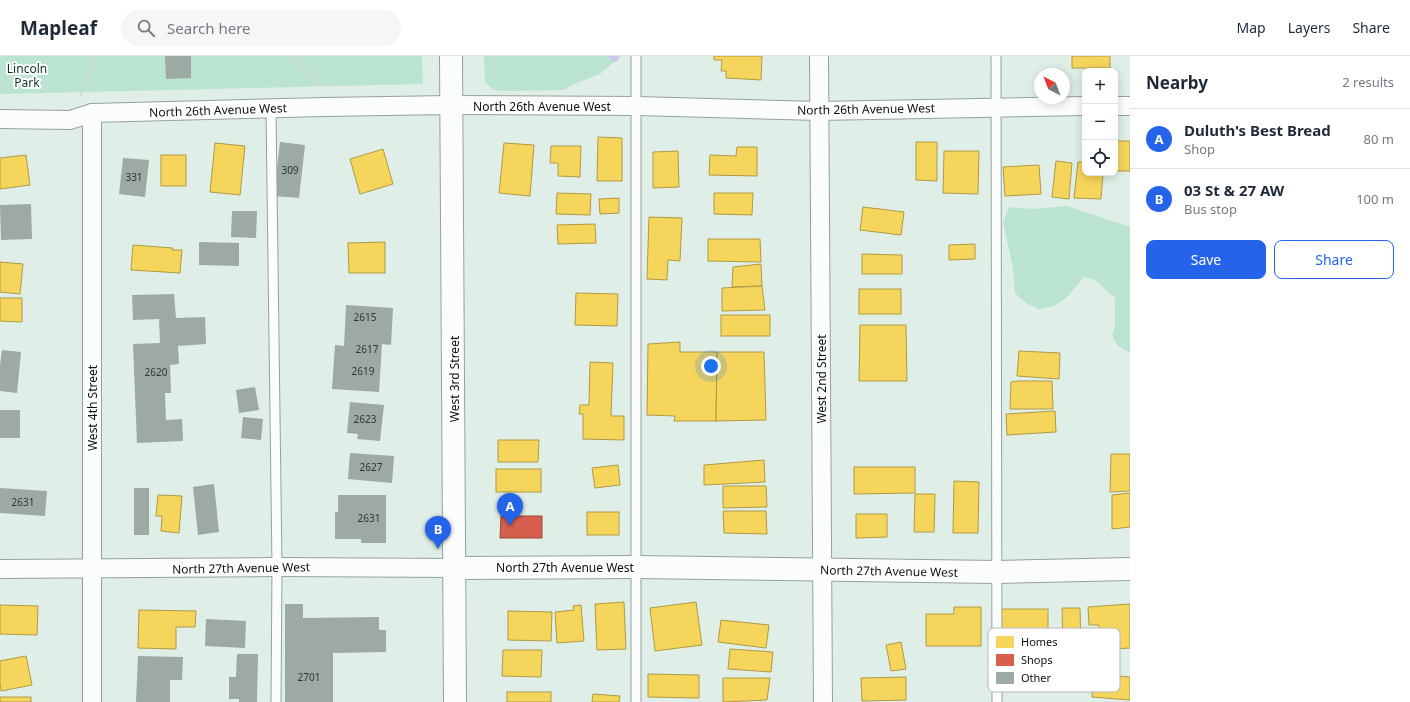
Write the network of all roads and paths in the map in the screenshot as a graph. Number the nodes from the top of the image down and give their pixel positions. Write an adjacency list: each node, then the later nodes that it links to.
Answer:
1 (93, 56): 16 (path)
2 (451, 56): 6 (street, West 3rd Street)
3 (636, 56): 7 (lane)
4 (819, 56): 13 (street, West 2nd Street)
5 (996, 56): 11 (lane)
6 (452, 105): 7 (street, North 26th Avenue West); 12 (street, North 26th Avenue West); 19 (street, West 3rd Street)
7 (637, 106): 13 (street, North 26th Avenue West); 18 (lane)
8 (1082, 106): 11 (street, North 26th Avenue West)
9 (1118, 106): 10 (street)
10 (1130, 106)
11 (996, 108): 13 (street, North 26th Avenue West); 24 (lane)
12 (271, 109): 14 (street, North 26th Avenue West); 17 (lane)
13 (819, 111): 23 (street, West 2nd Street)
14 (92, 113): 16 (street, North 26th Avenue West); 21 (street, West 4th Street)
15 (0, 119): 16 (street, North 26th Avenue West)
16 (70, 120)
17 (277, 567): 19 (street, North 27th Avenue West); 21 (street, North 27th Avenue West); 27 (lane)
18 (636, 567): 19 (street, North 27th Avenue West); 23 (street, North 27th Avenue West); 29 (lane)
19 (455, 568): 28 (street, West 3rd Street)
20 (0, 569): 21 (street, North 27th Avenue West)
21 (91, 569): 26 (street, West 4th Street)
22 (1130, 569): 24 (street, North 27th Avenue West)
23 (822, 570): 24 (street, North 27th Avenue West); 30 (street, West 2nd Street)
24 (997, 572): 25 (lane)
25 (997, 628)
26 (92, 702)
27 (276, 702)
28 (455, 702)
29 (636, 702)
30 (823, 702)

